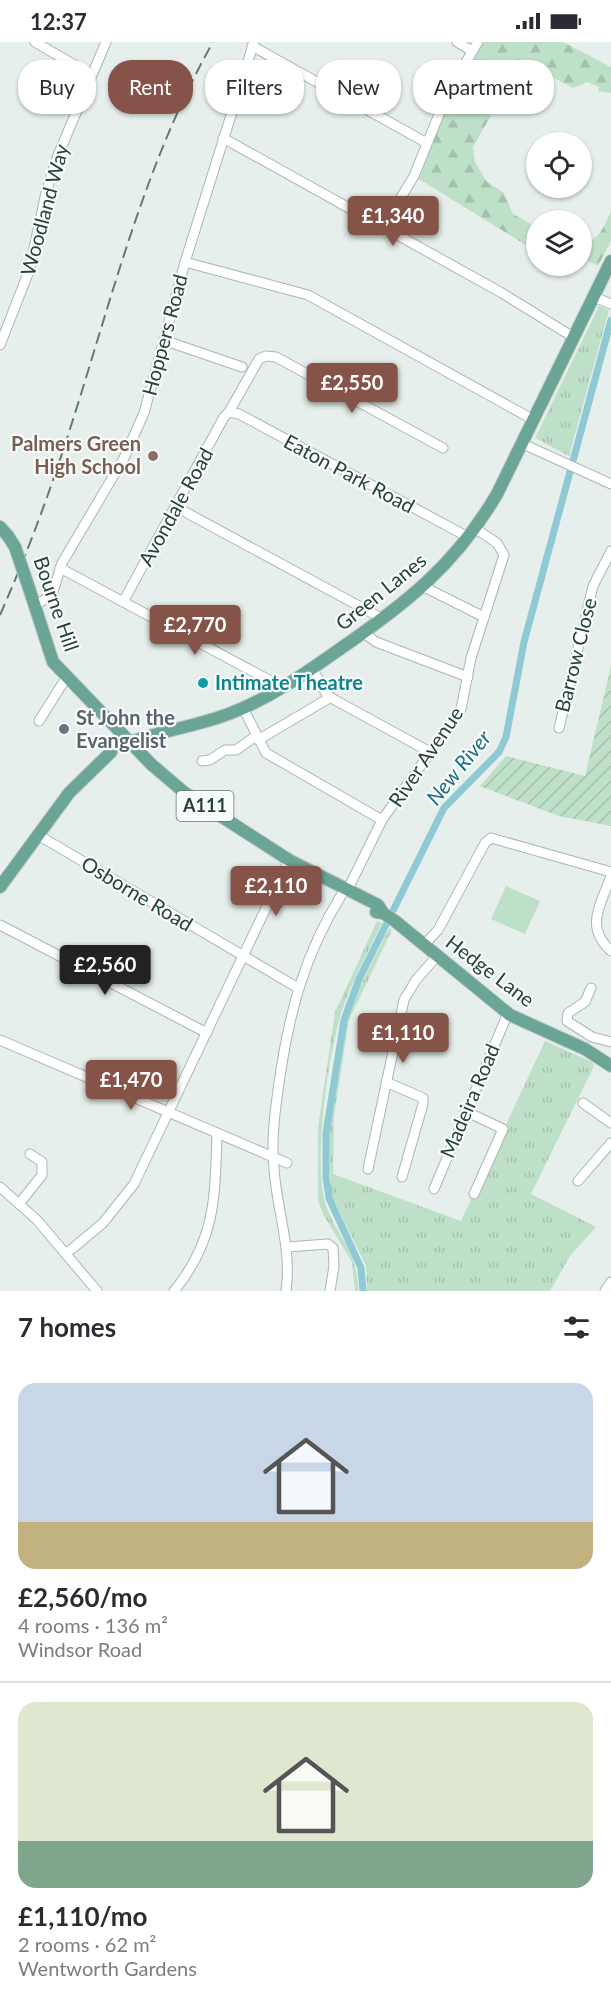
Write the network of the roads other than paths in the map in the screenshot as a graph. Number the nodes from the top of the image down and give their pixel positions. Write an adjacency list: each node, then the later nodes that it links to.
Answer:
1 (35, 42): 7 (street)
2 (106, 42): 8 (street, Woodland Way)
3 (457, 42): 6 (street)
4 (478, 42): 6 (street)
5 (253, 44): 10 (street, Hoppers Road); 11 (street)
6 (472, 51): 11 (street)
7 (66, 60)
8 (96, 62)
9 (74, 114): 19 (street, Woodland Way)
10 (223, 138): 12 (street); 14 (street, Hoppers Road)
11 (427, 143): 12 (street)
12 (383, 227): 17 (street)
13 (611, 261): 15 (main road, Green Lanes)
14 (185, 262): 18 (street, Hoppers Road); 22 (street)
15 (592, 296): 16 (street); 17 (main road, Green Lanes)
16 (610, 304)
17 (573, 337): 22 (main road, Green Lanes)
18 (166, 341): 20 (street); 30 (street, Hoppers Road)
19 (0, 345)
20 (242, 367)
21 (229, 412): 24 (street, Avondale Road); 26 (street, Avondale Road); 28 (street, Eaton Park Road)
22 (532, 419): 23 (main road, Green Lanes)
23 (523, 444): 25 (street); 28 (main road, Green Lanes)
24 (443, 448)
25 (611, 484)
26 (176, 507): 32 (street, Avondale Road); 35 (street)
27 (4, 532): 33 (main road, Bourne Hill / A111, bridge)
28 (472, 533): 31 (main road, Green Lanes); 34 (street, River Avenue)
29 (611, 551): 44 (street, Barrow Close)
30 (60, 568): 32 (street); 33 (street, Hoppers Road)
31 (424, 587): 34 (street); 35 (main road, Green Lanes)
32 (120, 600): 40 (street)
33 (34, 606): 39 (main road, Bourne Hill / A111)
34 (484, 617): 38 (street, River Avenue)
35 (383, 619): 36 (main road, Green Lanes)
36 (364, 633): 37 (main road, Green Lanes); 38 (street)
37 (312, 669): 40 (main road, Green Lanes); 41 (street)
38 (468, 677): 47 (street, River Avenue)
39 (66, 678): 43 (street); 46 (main road, Bourne Hill / A111)
40 (281, 689): 42 (main road, Green Lanes)
41 (331, 697): 45 (street); 47 (street)
42 (243, 708): 45 (street); 46 (main road, Green Lanes)
43 (39, 721)
44 (559, 728)
45 (257, 738): 48 (street); 49 (street)
46 (126, 744): 50 (main road, Green Lanes); 51 (main road, Hedge Lane / A111)
47 (430, 752): 49 (street, River Avenue)
48 (202, 761)
49 (382, 820): 54 (street, River Avenue)
50 (38, 835): 53 (main road, Green Lanes); 58 (street, Osborne Road)
51 (289, 860): 54 (main road, Hedge Lane / A111); 58 (street)
52 (611, 874): 56 (street); 57 (street)
53 (0, 887)
54 (345, 892): 56 (main road, Hedge Lane / A111); 60 (street, River Avenue)
55 (0, 926): 63 (street)
56 (424, 945): 59 (main road, Hedge Lane / A111)
57 (611, 951)
58 (243, 956): 60 (street, Osborne Road); 63 (street)
59 (437, 956): 62 (main road, Hedge Lane / A111); 69 (street)
60 (298, 988): 77 (street, River Avenue)
61 (591, 988): 64 (street)
62 (508, 1013): 67 (main road, Hedge Lane / A111); 71 (street, Madeira Road)
63 (207, 1033): 72 (street)
64 (592, 1037): 66 (street); 67 (street)
65 (0, 1040): 72 (street)
66 (611, 1042)
67 (585, 1049): 68 (main road, Hedge Lane / A111)
68 (611, 1065)
69 (386, 1082): 79 (street); 80 (street)
70 (583, 1103): 73 (street)
71 (465, 1111): 83 (street, Madeira Road); 84 (street)
72 (169, 1113): 74 (street); 87 (street)
73 (611, 1123)
74 (217, 1133): 77 (street); 90 (street)
75 (611, 1143): 81 (street)
76 (30, 1154): 85 (street)
77 (273, 1157): 78 (street); 86 (street, River Avenue)
78 (287, 1162)
79 (368, 1169)
80 (402, 1178)
81 (578, 1180)
82 (0, 1187): 85 (street)
83 (434, 1189)
84 (474, 1194)
85 (19, 1204): 87 (street)
86 (287, 1247): 91 (street, River Avenue); 92 (street)
87 (67, 1253): 89 (street)
88 (611, 1282): 93 (street)
89 (92, 1289)
90 (174, 1291)
91 (286, 1291)
92 (330, 1291)
93 (605, 1291)

